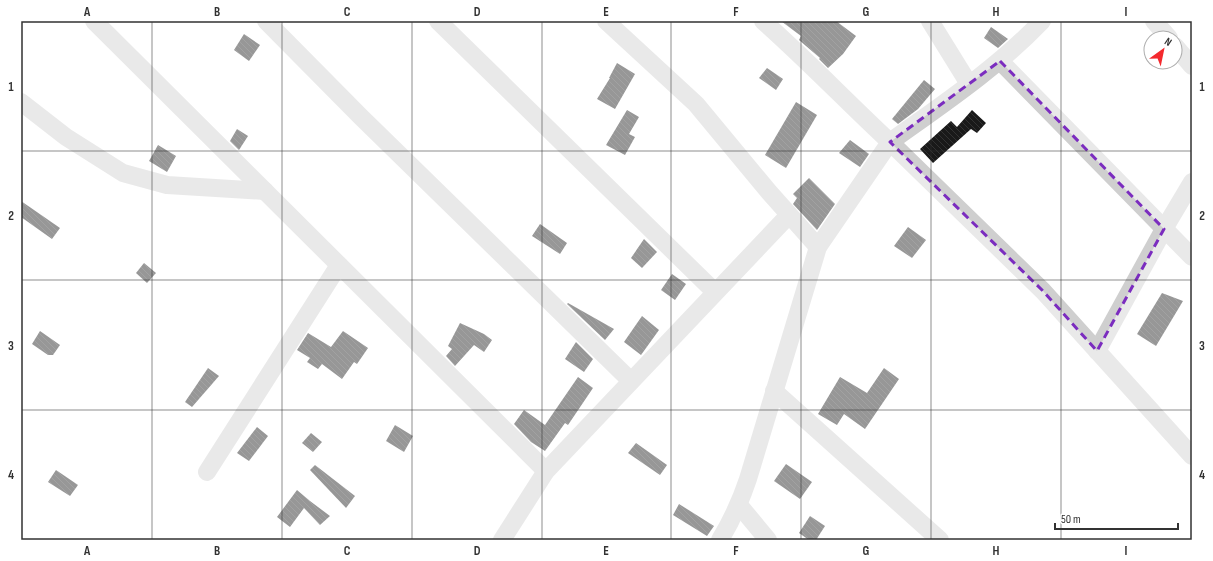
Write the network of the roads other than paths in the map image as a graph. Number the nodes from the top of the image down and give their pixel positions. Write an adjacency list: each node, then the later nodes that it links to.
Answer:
1 (94, 21): 17 (street)
2 (266, 21): 25 (street)
3 (438, 21): 23 (street)
4 (606, 21): 18 (street)
5 (763, 21): 15 (street)
6 (930, 21): 13 (street)
7 (1042, 21): 11 (street)
8 (1154, 21): 9 (street)
9 (1162, 30)
10 (1183, 55): 12 (street)
11 (1000, 61): 13 (street); 19 (street)
12 (1192, 66)
13 (970, 84): 15 (street)
14 (21, 102): 17 (street)
15 (890, 142): 20 (street); 24 (street)
16 (1192, 182): 19 (street)
17 (264, 191): 22 (street)
18 (789, 215): 20 (street); 23 (street)
19 (1164, 229): 21 (street); 24 (street)
20 (818, 247): 26 (street)
21 (1192, 258)
22 (339, 264): 28 (street); 29 (street)
23 (715, 292): 25 (street)
24 (1097, 351): 27 (street)
25 (631, 381): 28 (street)
26 (774, 391): 30 (street); 34 (street)
27 (1192, 456)
28 (546, 471): 31 (street)
29 (207, 472)
30 (739, 505): 32 (street); 33 (street)
31 (502, 540)
32 (720, 540)
33 (768, 540)
34 (940, 540)

